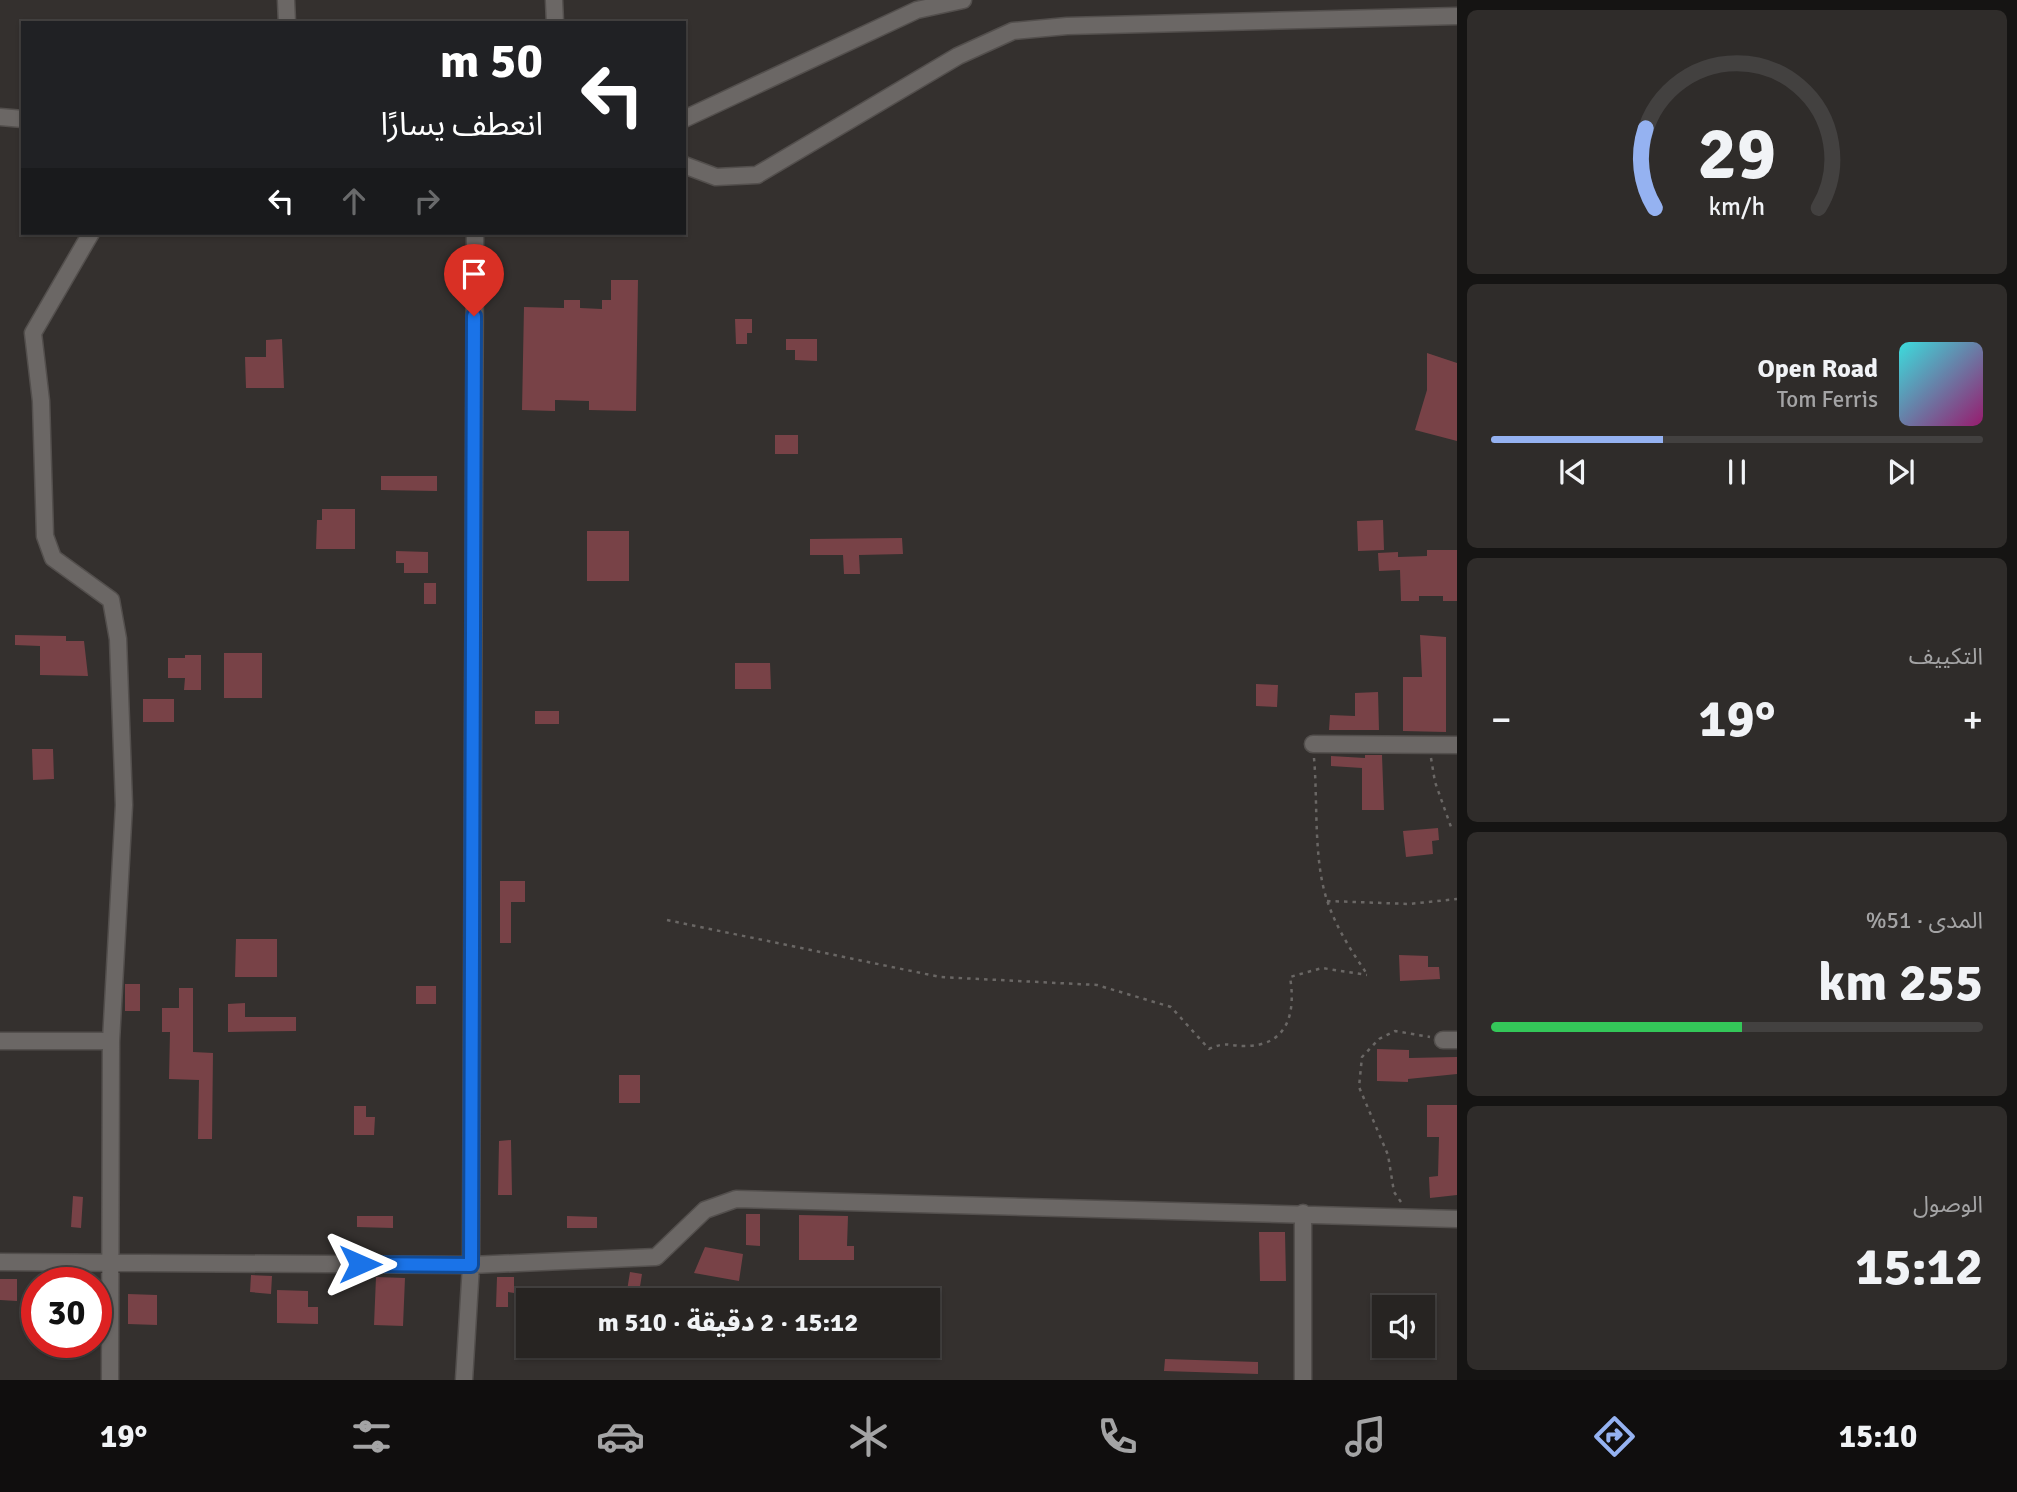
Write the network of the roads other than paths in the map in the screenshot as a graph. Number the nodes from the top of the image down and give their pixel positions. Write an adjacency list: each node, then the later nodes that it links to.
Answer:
1 (286, 0): 5 (street)
2 (554, 0): 6 (street)
3 (963, 0): 9 (street)
4 (1457, 16): 10 (street)
5 (286, 21)
6 (555, 21)
7 (0, 117): 8 (street)
8 (21, 118)
9 (686, 119)
10 (686, 166)
11 (89, 235): 16 (street)
12 (475, 235): 21 (street)
13 (1313, 744): 14 (street)
14 (1457, 745)
15 (0, 1041): 16 (street)
16 (111, 1041): 20 (street)
17 (1303, 1213): 18 (street); 21 (street); 24 (street)
18 (1457, 1219)
19 (0, 1262): 20 (street)
20 (111, 1262): 21 (street); 22 (street)
21 (471, 1265): 23 (street)
22 (110, 1380)
23 (464, 1380)
24 (1303, 1380)

